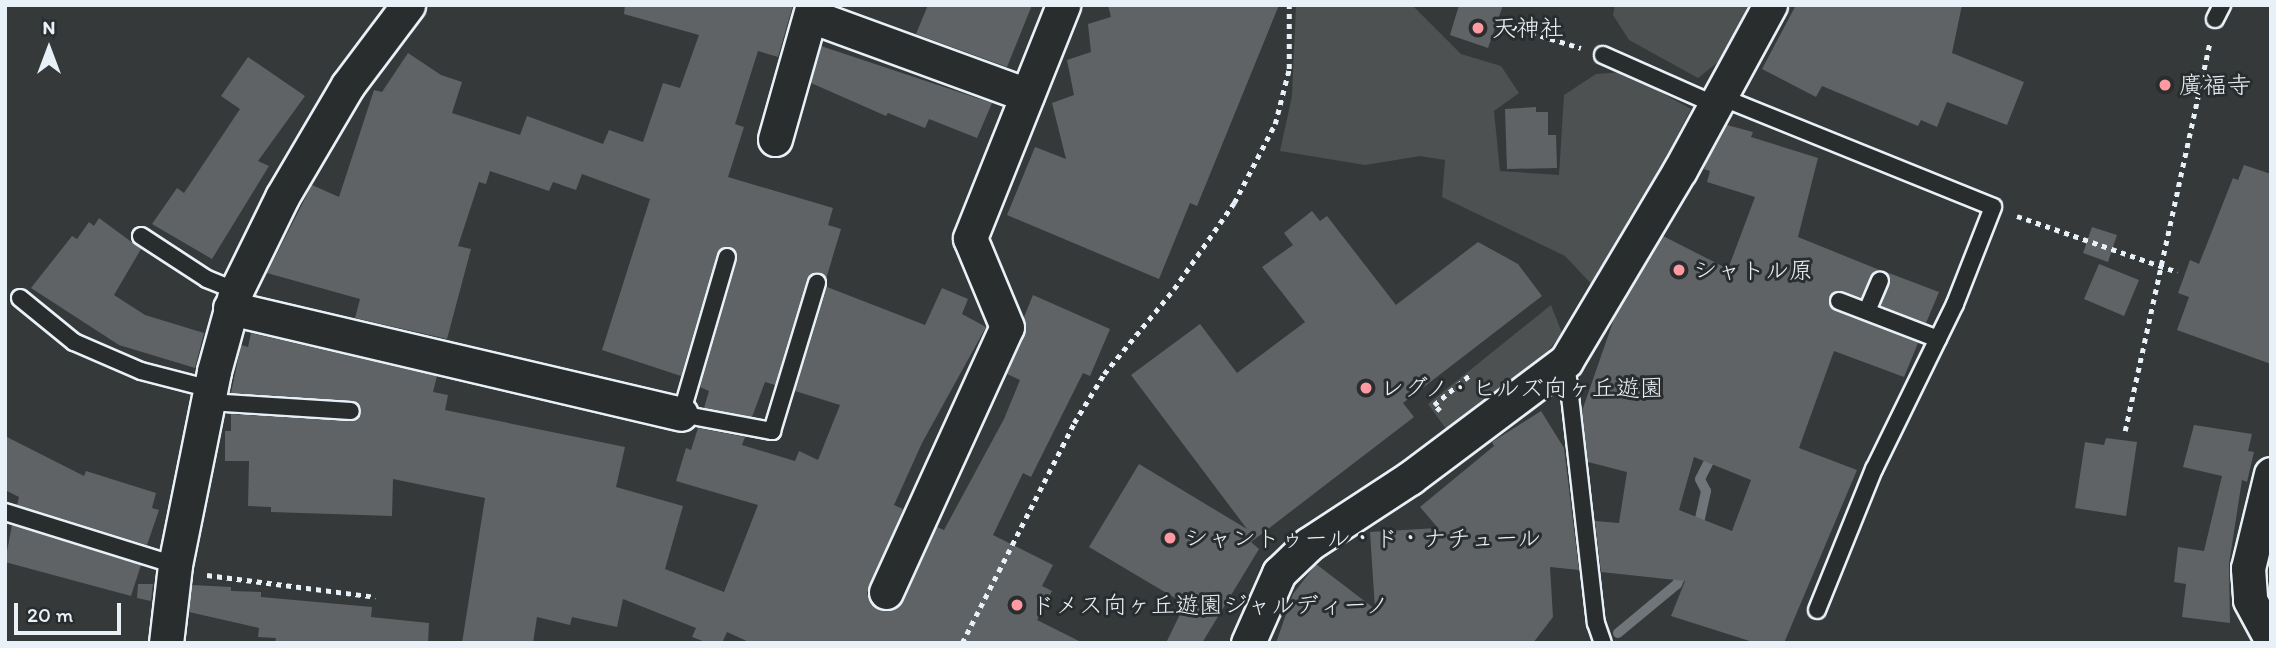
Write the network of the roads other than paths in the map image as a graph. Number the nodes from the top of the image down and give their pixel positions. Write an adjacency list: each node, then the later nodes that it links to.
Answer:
1 (408, 5): 14 (street)
2 (1063, 5): 6 (street)
3 (1770, 5): 7 (street)
4 (812, 10): 6 (street); 8 (street)
5 (1603, 55): 7 (lane)
6 (1027, 95): 25 (street)
7 (1718, 101): 17 (lane); 18 (street)
8 (775, 139)
9 (141, 236): 14 (lane)
10 (726, 257): 21 (lane)
11 (1880, 281): 16 (lane)
12 (817, 283): 21 (lane)
13 (20, 298): 19 (lane)
14 (233, 300): 19 (street); 21 (street)
15 (1839, 300): 16 (lane)
16 (1867, 311): 17 (lane)
17 (1938, 339): 26 (lane)
18 (1566, 361): 29 (street); 30 (lane)
19 (210, 396): 20 (lane); 24 (street)
20 (351, 411)
21 (681, 414)
22 (2271, 474): 27 (street)
23 (5, 512): 24 (lane)
24 (175, 567): 28 (street)
25 (886, 592)
26 (1817, 610)
27 (2271, 639)
28 (166, 643)
29 (1248, 643)
30 (1603, 643)

